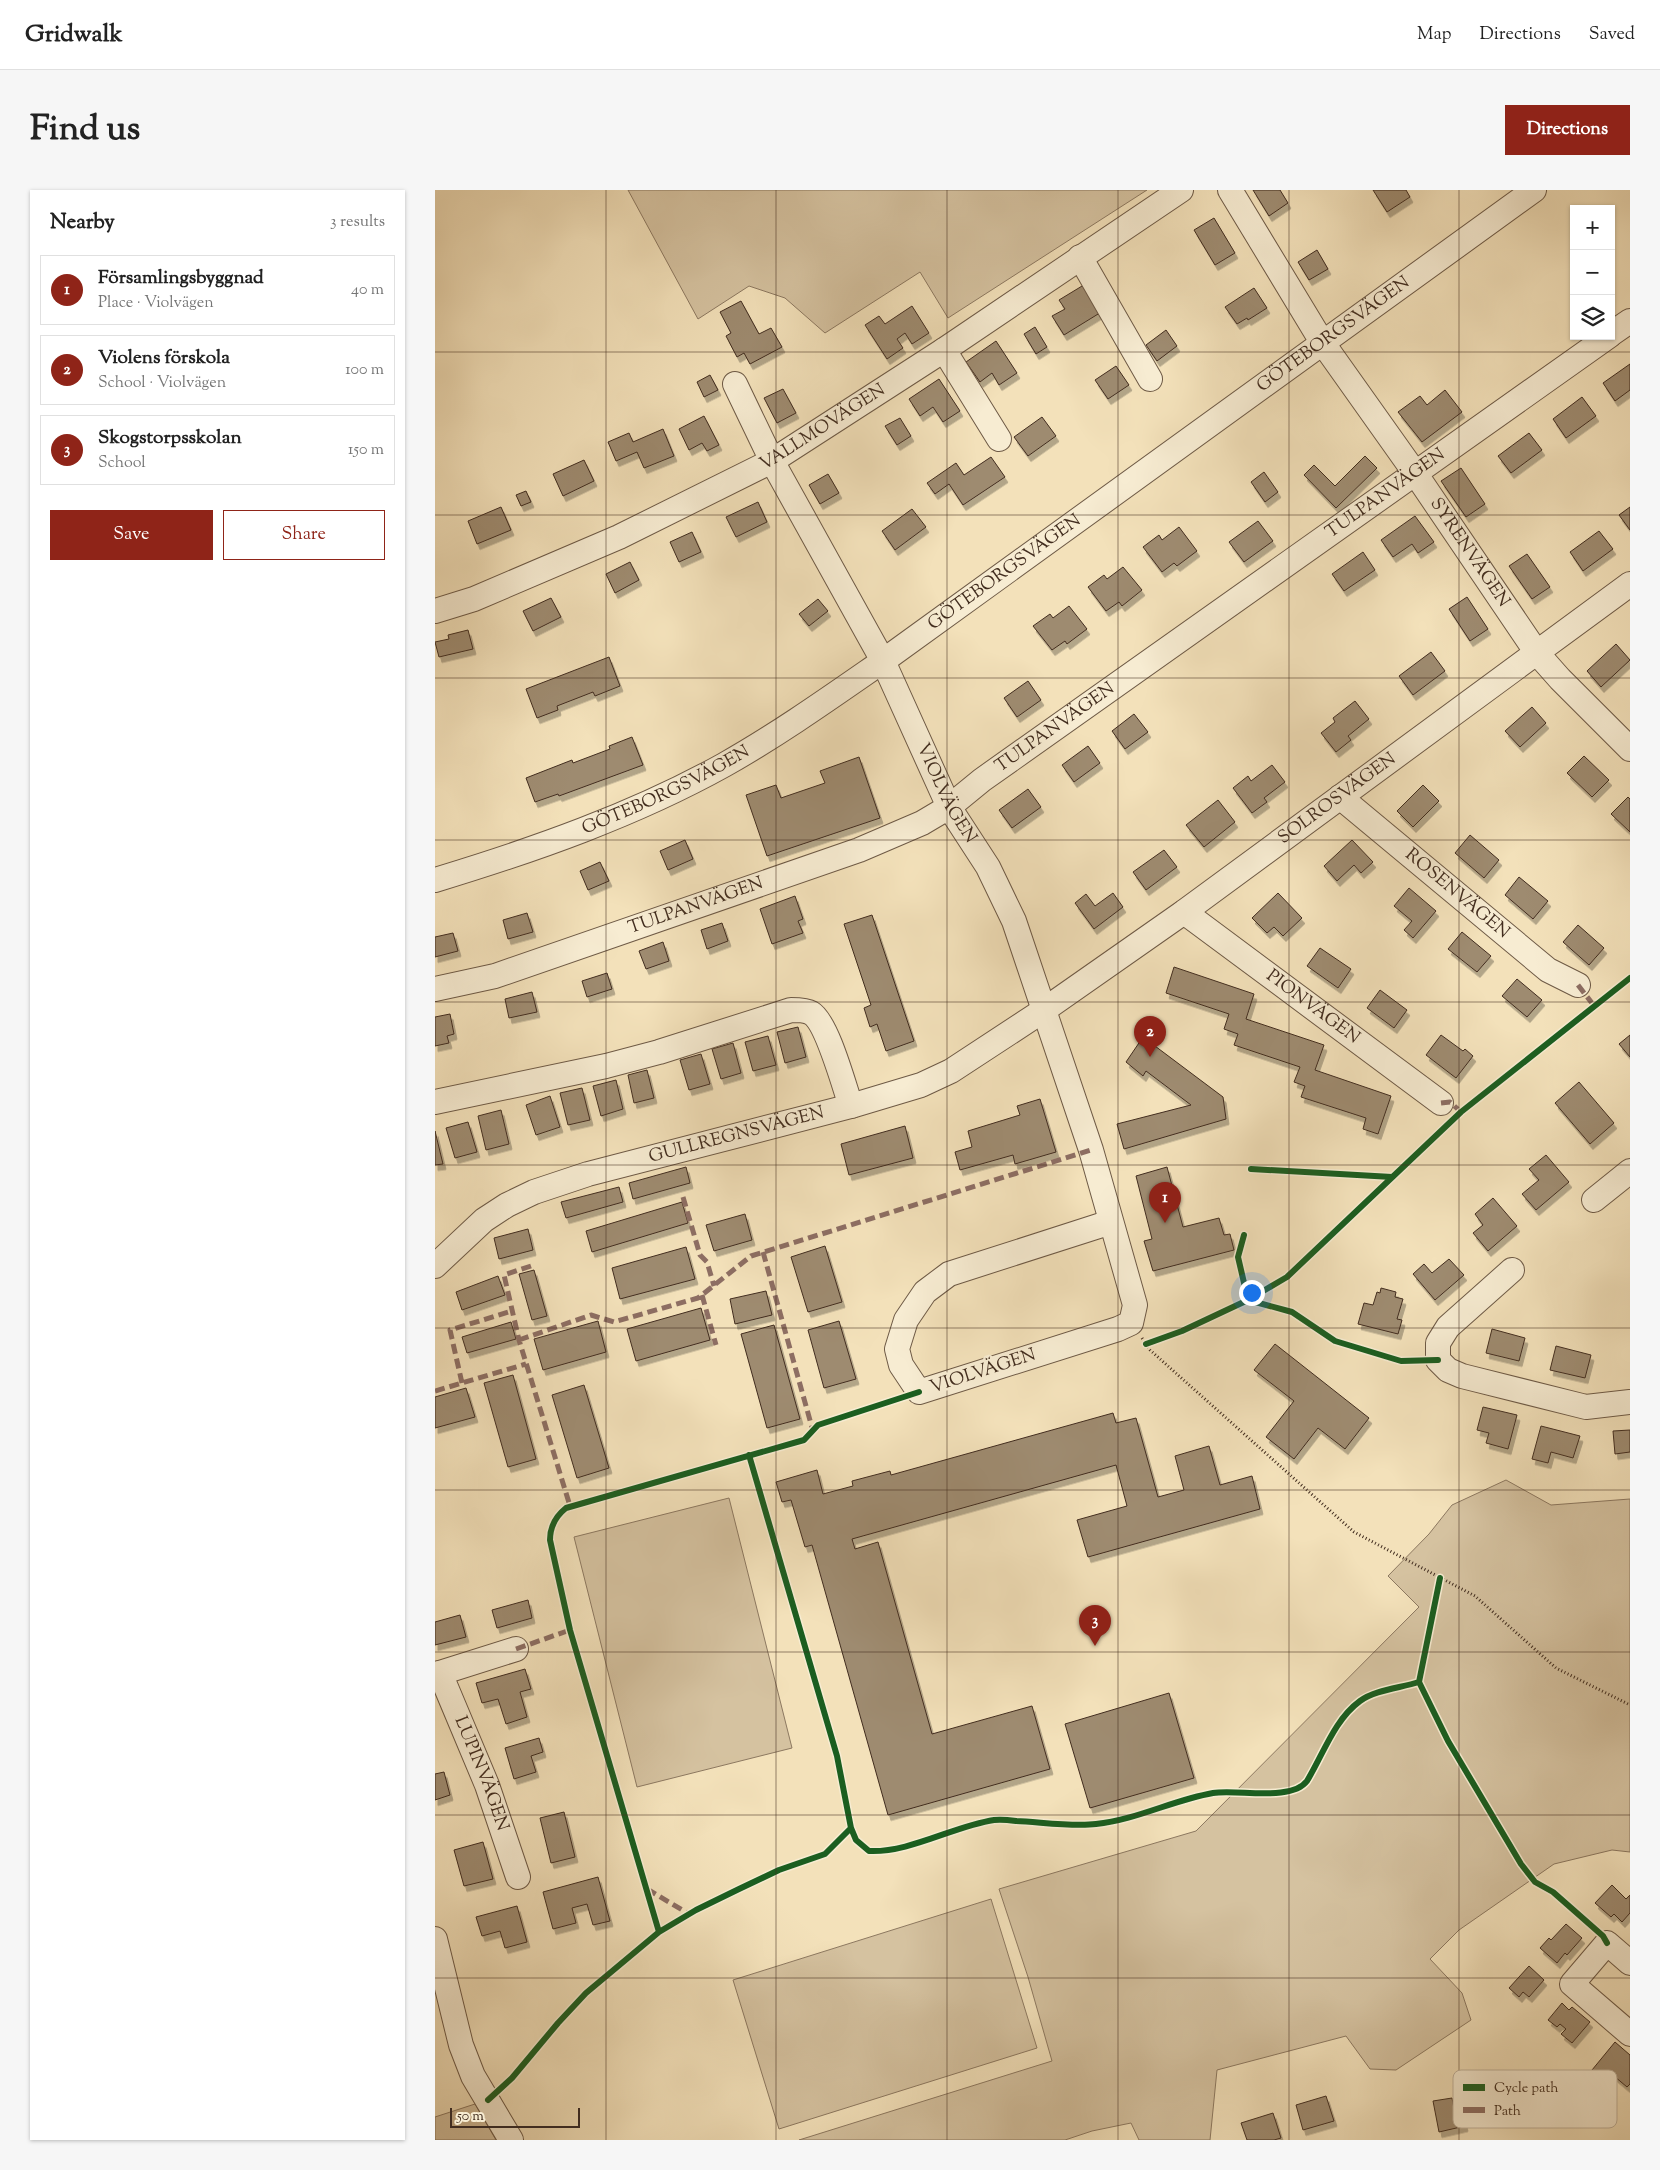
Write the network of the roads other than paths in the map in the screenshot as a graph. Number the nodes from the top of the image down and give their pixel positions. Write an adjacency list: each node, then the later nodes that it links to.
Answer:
1 (1181, 190): 4 (street, VALLMOVÄGEN)
2 (1231, 190): 8 (street, SYRENVÄGEN)
3 (1534, 190): 8 (street, GÖTEBORGSVÄGEN)
4 (1080, 257): 9 (street, VALLMOVÄGEN); 10 (street)
5 (1630, 321): 6 (street, TULPANVÄGEN)
6 (1615, 332)
7 (1603, 340): 14 (street, TULPANVÄGEN)
8 (1322, 342): 14 (street, SYRENVÄGEN); 18 (street, GÖTEBORGSVÄGEN)
9 (944, 350): 12 (street); 13 (street, VALLMOVÄGEN)
10 (1149, 379)
11 (735, 384): 13 (street, VIOLVÄGEN)
12 (999, 439)
13 (773, 461): 16 (street, VALLMOVÄGEN); 18 (street, VIOLVÄGEN)
14 (1415, 473): 17 (street, SYRENVÄGEN); 21 (street, TULPANVÄGEN)
15 (1630, 584): 17 (street, SOLROSVÄGEN)
16 (435, 612)
17 (1537, 653): 19 (street, SYRENVÄGEN); 20 (street, SOLROSVÄGEN)
18 (883, 660): 21 (street, VIOLVÄGEN); 22 (street, GÖTEBORGSVÄGEN)
19 (1630, 749)
20 (1340, 797): 23 (street, SOLROSVÄGEN); 24 (street, ROSENVÄGEN)
21 (949, 807): 25 (street, TULPANVÄGEN); 26 (street, VIOLVÄGEN)
22 (435, 880)
23 (1184, 912): 26 (street, SOLROSVÄGEN); 28 (street, PIONVÄGEN)
24 (1578, 985)
25 (435, 989)
26 (1045, 1010): 29 (street, GULLREGNSVÄGEN); 32 (street, VIOLVÄGEN)
27 (435, 1102): 29 (street)
28 (1441, 1103)
29 (851, 1106): 33 (street, GULLREGNSVÄGEN)
30 (1630, 1171): 31 (street)
31 (1594, 1200)
32 (1111, 1222): 32 (street, VIOLVÄGEN)
33 (435, 1266)
34 (1512, 1270): 35 (street)
35 (1630, 1402)
36 (516, 1649): 37 (street, LUPINVÄGEN)
37 (438, 1674): 38 (street, LUPINVÄGEN)
38 (518, 1877)
39 (435, 1939): 42 (street)
40 (1630, 1963): 41 (street)
41 (1626, 2021)
42 (511, 2140)

